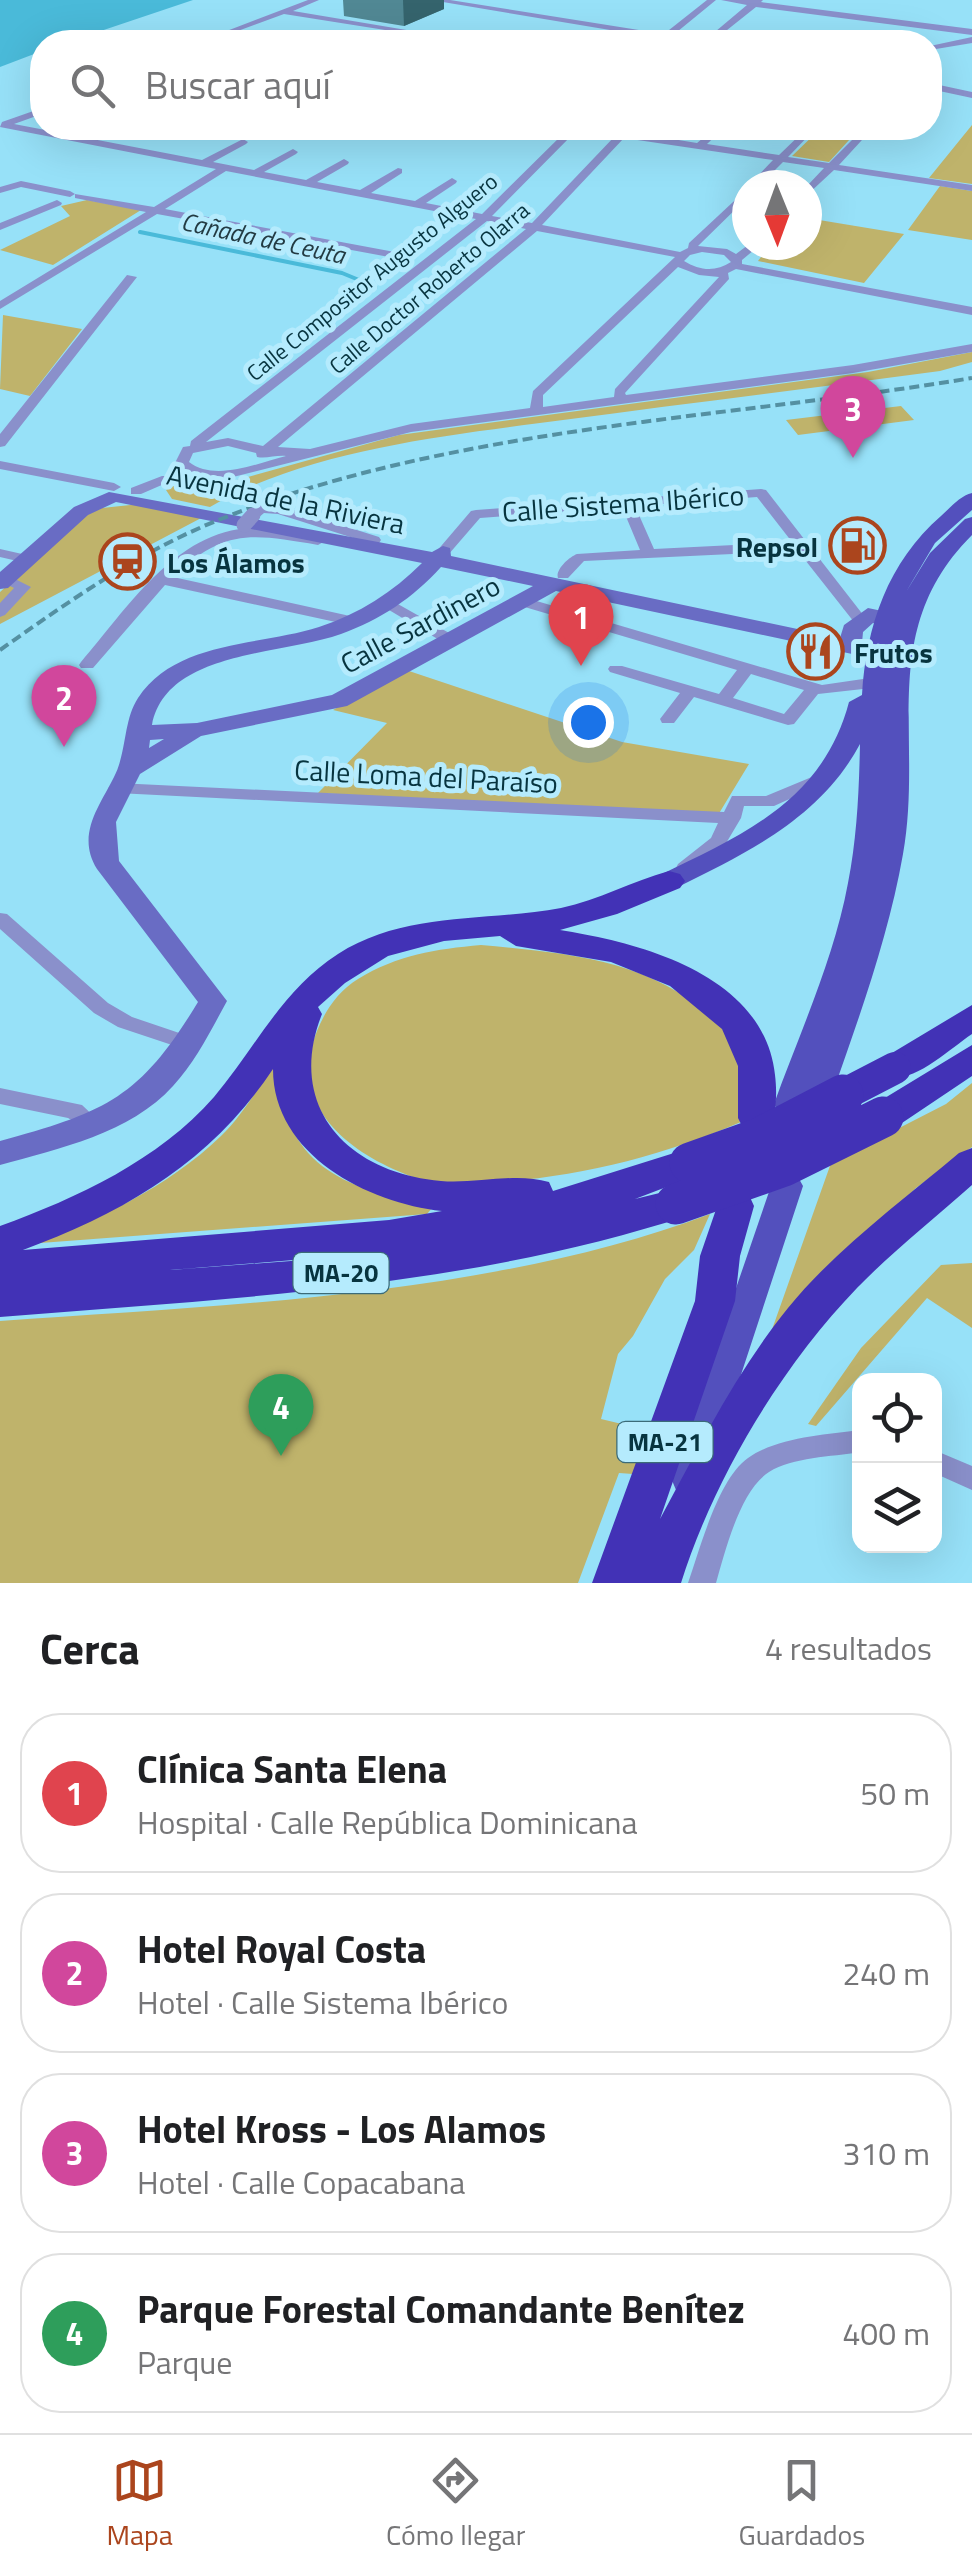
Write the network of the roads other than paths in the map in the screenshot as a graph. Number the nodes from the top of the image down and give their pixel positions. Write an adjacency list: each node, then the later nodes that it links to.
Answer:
1 (315, 0): 7 (street)
2 (435, 0): 11 (street)
3 (712, 0): 6 (street); 12 (street)
4 (725, 0): 6 (street)
5 (861, 0): 8 (street)
6 (755, 3): 8 (street); 13 (street)
7 (285, 12): 9 (street); 10 (street)
8 (844, 16): 14 (street)
9 (235, 30)
10 (398, 30)
11 (600, 30)
12 (675, 30)
13 (722, 30)
14 (972, 32)
15 (972, 40): 16 (street)
16 (942, 46)
17 (942, 92): 18 (street)
18 (971, 98)
19 (30, 116): 20 (street)
20 (2, 126): 21 (street)
21 (30, 131)
22 (76, 140): 34 (street)
23 (565, 140): 50 (street, Calle Compositor Augusto Alguero)
24 (616, 140): 52 (street, Calle Doctor Roberto Olarra)
25 (675, 140): 30 (street)
26 (706, 140): 30 (street)
27 (800, 140): 32 (street)
28 (857, 140): 35 (street)
29 (243, 142): 34 (street)
30 (700, 145): 32 (street)
31 (293, 152): 39 (street)
32 (781, 159): 35 (street); 37 (street)
33 (344, 162): 42 (street)
34 (202, 164): 36 (street)
35 (831, 166): 40 (street); 43 (street)
36 (224, 168): 39 (street); 49 (street)
37 (770, 170)
38 (398, 171): 45 (street)
39 (254, 174): 42 (street)
40 (822, 176)
41 (452, 181): 47 (street)
42 (307, 184): 45 (street)
43 (972, 188)
44 (0, 190): 46 (street)
45 (360, 194): 47 (street)
46 (74, 195): 49 (street); 51 (street)
47 (416, 205): 50 (street)
48 (732, 206): 53 (street)
49 (153, 209): 54 (street); 58 (street)
50 (484, 218): 52 (street); 67 (street, Calle Compositor Augusto Alguero)
51 (0, 227)
52 (535, 228): 53 (street); 63 (street, Calle Doctor Roberto Olarra)
53 (684, 255): 55 (street); 56 (street); 62 (street)
54 (400, 256)
55 (737, 262): 56 (street); 59 (street)
56 (722, 272): 61 (street)
57 (131, 276): 64 (street)
58 (0, 306)
59 (972, 310)
60 (972, 348): 61 (street)
61 (621, 398): 62 (street)
62 (536, 409): 66 (street)
63 (282, 437): 65 (street, Calle Doctor Roberto Olarra); 66 (street)
64 (0, 444)
65 (265, 451): 66 (street); 68 (street, Calle Doctor Roberto Olarra)
66 (304, 452): 70 (street)
67 (185, 453): 68 (street); 72 (street); 74 (street, Calle Compositor Augusto Alguero)
68 (251, 455): 70 (street, Calle Doctor Roberto Olarra)
69 (0, 465): 74 (street, Avenida de la Riviera)
70 (238, 472): 72 (street)
71 (0, 474): 74 (street, Avenida de la Riviera)
72 (218, 476): 73 (street)
73 (182, 480): 74 (street); 75 (street)
74 (123, 493): 75 (street, Avenida de la Riviera); 80 (street, Avenida de la Riviera); 85 (street)
75 (159, 499): 80 (street, Avenida de la Riviera)
76 (972, 499): 93 (main road)
77 (626, 501): 81 (street, Calle Sistema Ibérico); 83 (street); 84 (street, Calle Sistema Ibérico)
78 (972, 523): 93 (main road)
79 (245, 524): 80 (street); 80 (street); 87 (street)
80 (371, 544): 84 (street, Avenida de la Riviera)
81 (804, 546): 83 (street, Calle Sardinero); 93 (street)
82 (0, 553): 85 (street)
83 (649, 554): 88 (street, Calle Sardinero)
84 (439, 557): 88 (street, Avenida de la Riviera); 90 (street, Calle Sistema Ibérico)
85 (26, 559): 86 (street)
86 (3, 580): 91 (street)
87 (164, 580): 92 (street); 96 (street)
88 (557, 580): 89 (street, Calle Sardinero); 93 (street, Avenida de la Riviera)
89 (522, 602): 94 (street, Calle Sardinero); 98 (street)
90 (389, 604): 92 (street, Calle Sistema Ibérico); 94 (street)
91 (0, 612)
92 (354, 620): 104 (street, Calle Sistema Ibérico)
93 (872, 622): 95 (street, Avenida de la Riviera); 95 (main road)
94 (452, 641): 103 (street, Calle Sardinero)
95 (883, 664): 99 (street); 105 (main road); 115 (main road); 117 (main road)
96 (87, 665)
97 (616, 668): 100 (street)
98 (746, 670): 99 (street); 101 (street)
99 (815, 688): 101 (street)
100 (690, 691): 101 (street); 102 (street)
101 (722, 701)
102 (668, 719)
103 (197, 730): 104 (street, Calle Sardinero); 106 (street, Calle Sardinero)
104 (138, 733): 106 (street, Calle Sistema Ibérico)
105 (832, 772): 107 (street); 108 (main road)
106 (124, 778): 107 (street, Calle Loma del Paraíso); 113 (street, Calle Sistema Ibérico)
107 (732, 818): 108 (street)
108 (669, 880): 110 (highway)
109 (0, 919): 113 (street)
110 (408, 938): 111 (highway); 118 (highway)
111 (327, 979): 122 (highway); 124 (highway)
112 (972, 1017): 122 (highway, MA-20, bridge)
113 (187, 1043): 119 (street, Calle Sistema Ibérico)
114 (972, 1058): 122 (highway, MA-20, bridge)
115 (819, 1089)
116 (0, 1096): 119 (street)
117 (789, 1104)
118 (756, 1118)
119 (90, 1123): 120 (street, Calle Sistema Ibérico)
120 (0, 1153)
121 (972, 1163): 130 (highway)
122 (674, 1180): 125 (highway, MA-20); 126 (highway, MA-20)
123 (759, 1197): 130 (main road); 131 (highway, MA-21)
124 (0, 1242)
125 (0, 1268)
126 (0, 1300)
127 (852, 1442): 132 (street)
128 (936, 1463): 129 (street)
129 (972, 1478)
130 (664, 1564)
131 (615, 1583)
132 (702, 1583)

